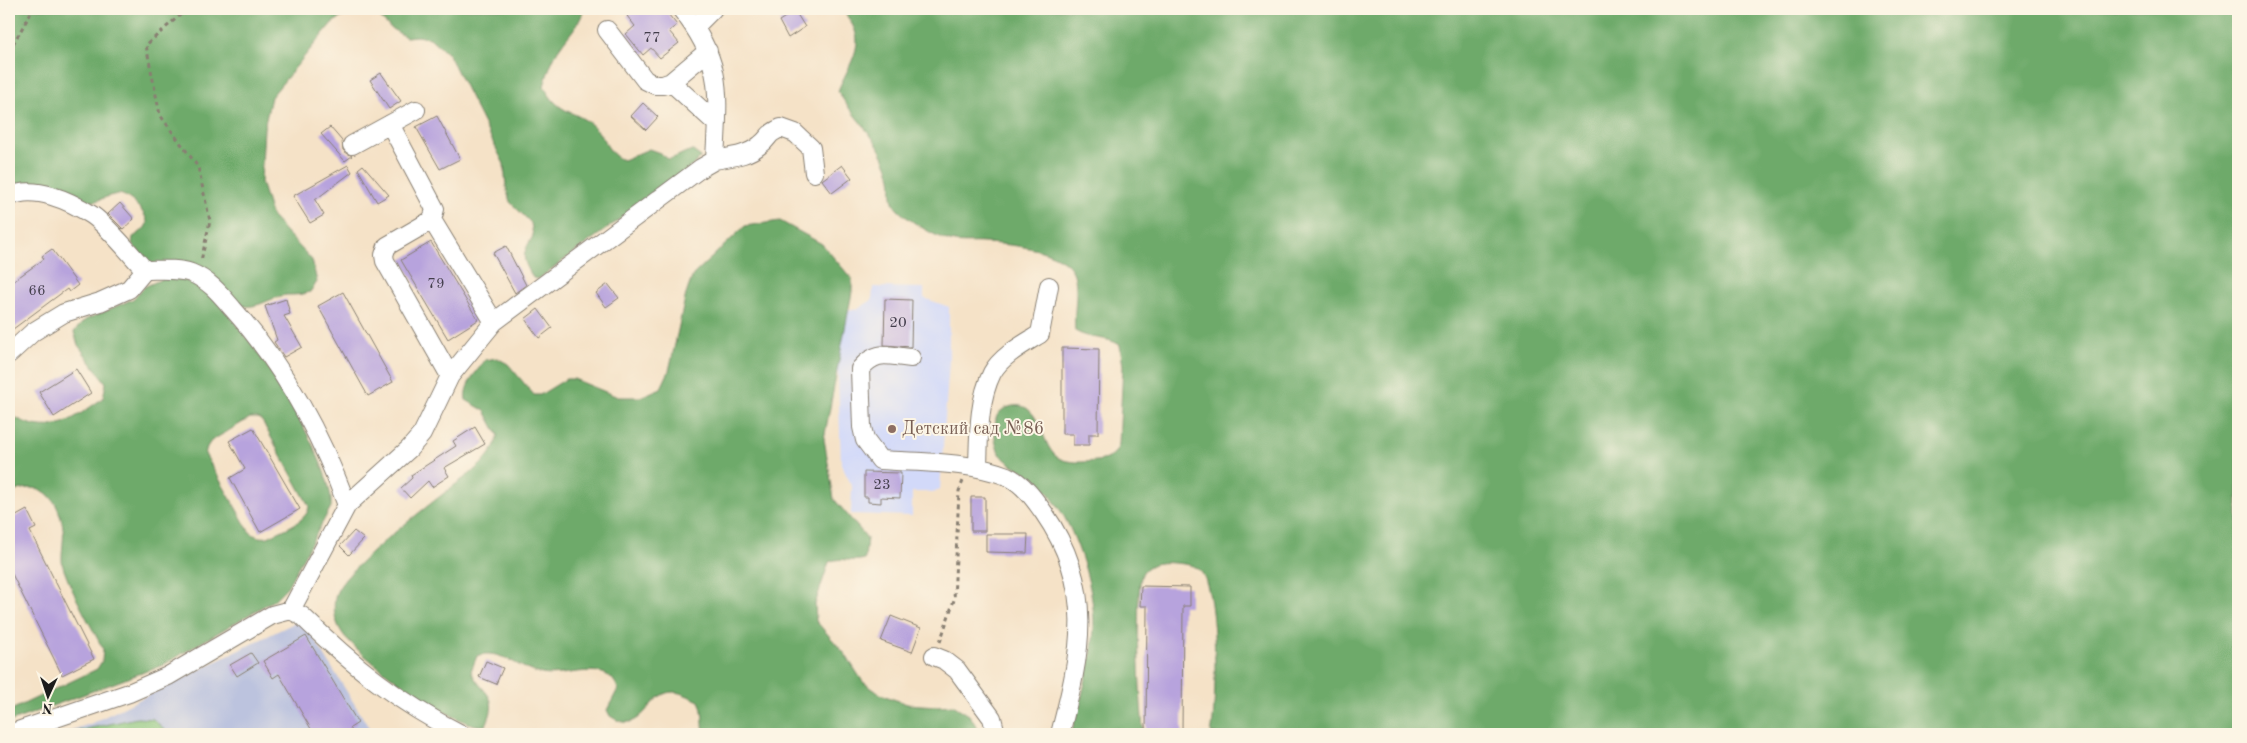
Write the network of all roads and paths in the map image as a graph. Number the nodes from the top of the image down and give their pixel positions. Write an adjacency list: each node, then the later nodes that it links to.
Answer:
1 (33, 9): 7 (path)
2 (188, 9): 19 (path)
3 (681, 9): 5 (street)
4 (713, 9): 5 (street)
5 (695, 27): 8 (street)
6 (607, 30): 9 (street)
7 (9, 51)
8 (708, 51): 9 (street); 12 (street)
9 (671, 82): 12 (street)
10 (416, 110): 11 (street)
11 (390, 124): 13 (street); 17 (street)
12 (716, 124): 14 (street)
13 (352, 145)
14 (715, 160): 15 (street); 21 (street)
15 (814, 173)
16 (9, 197): 18 (street)
17 (432, 220): 21 (street); 24 (street)
18 (145, 270): 19 (street); 22 (street)
19 (198, 277): 26 (street)
20 (1049, 286): 25 (street)
21 (494, 322): 24 (street)
22 (9, 354)
23 (911, 358): 25 (street)
24 (450, 376): 26 (street)
25 (978, 467): 28 (path); 33 (street)
26 (347, 505): 27 (street)
27 (291, 610): 29 (street); 30 (street)
28 (934, 656): 32 (street)
29 (430, 726): 31 (street)
30 (9, 734)
31 (461, 734)
32 (996, 734)
33 (1060, 734)

